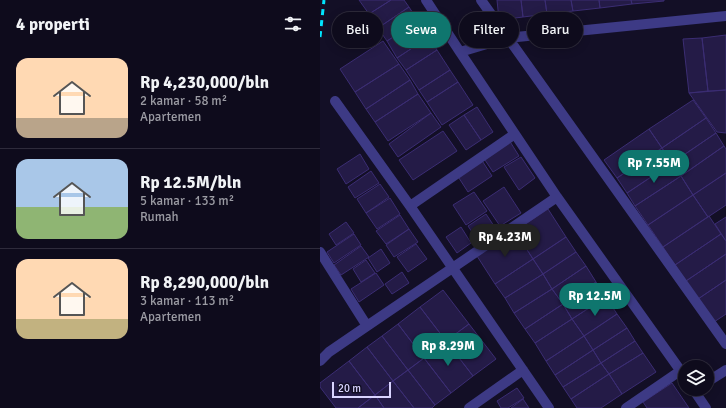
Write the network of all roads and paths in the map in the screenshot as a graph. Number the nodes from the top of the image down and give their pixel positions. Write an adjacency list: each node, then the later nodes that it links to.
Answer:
1 (426, 0): 8 (street)
2 (481, 0): 3 (street)
3 (489, 12)
4 (726, 16): 5 (street)
5 (519, 37)
6 (473, 48): 8 (street)
7 (514, 48): 16 (street)
8 (460, 52): 10 (street)
9 (335, 102): 12 (street)
10 (515, 134): 11 (street); 12 (street)
11 (557, 197): 14 (street); 18 (street)
12 (410, 206): 14 (street)
13 (320, 252): 15 (street)
14 (453, 269): 15 (street); 19 (street)
15 (367, 326): 17 (street)
16 (726, 344)
17 (320, 361)
18 (678, 367)
19 (523, 370): 24 (street); 25 (street)
20 (725, 373): 22 (street)
21 (678, 377): 26 (street)
22 (714, 378)
23 (698, 396): 27 (street)
24 (469, 408)
25 (549, 408)
26 (626, 408)
27 (706, 408)

